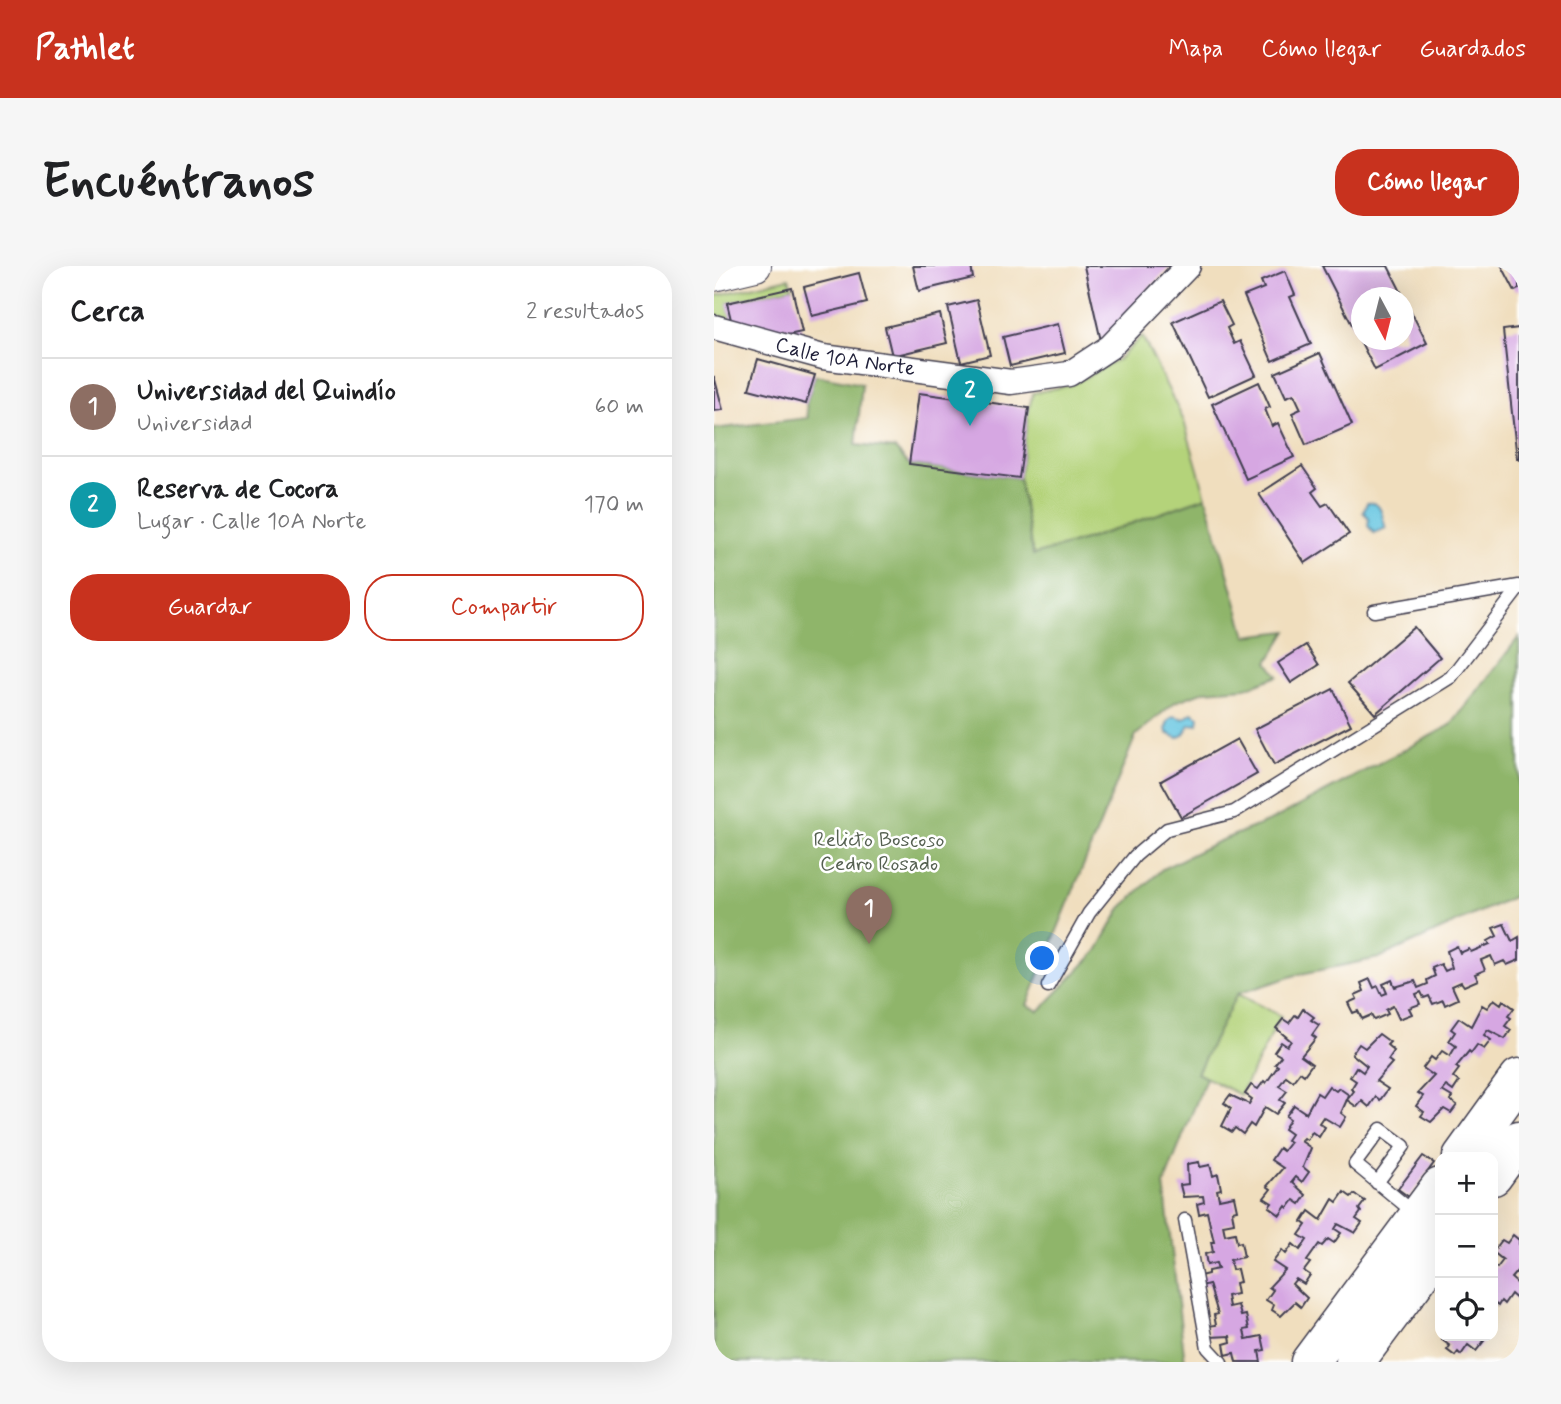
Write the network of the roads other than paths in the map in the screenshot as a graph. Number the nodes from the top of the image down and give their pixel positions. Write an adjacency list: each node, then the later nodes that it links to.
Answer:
1 (756, 266): 3 (street)
2 (1188, 266): 4 (street, Calle 10A Norte)
3 (714, 276)
4 (714, 327)
5 (1519, 587): 6 (lane); 7 (lane)
6 (1374, 611)
7 (1048, 986)
8 (1519, 1078): 10 (main road)
9 (1519, 1140): 11 (main road)
10 (1466, 1152)
11 (1498, 1169)
12 (1377, 1183): 13 (lane)
13 (1433, 1213): 17 (main road)
14 (1185, 1220): 16 (lane)
15 (1435, 1255): 18 (main road)
16 (1221, 1362)
17 (1310, 1362)
18 (1355, 1362)

